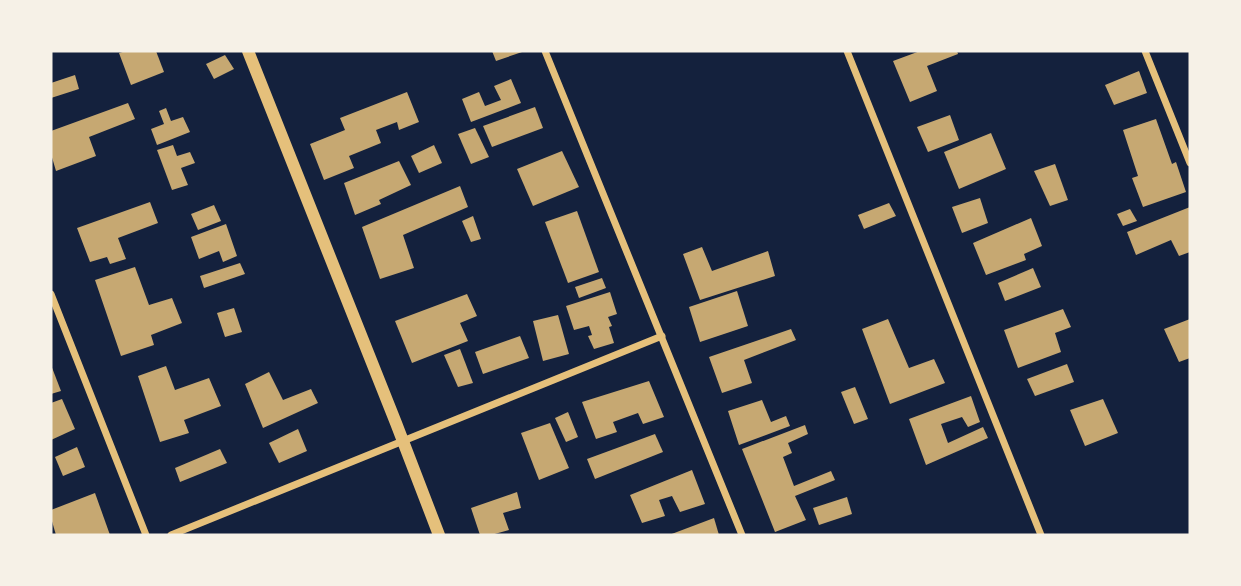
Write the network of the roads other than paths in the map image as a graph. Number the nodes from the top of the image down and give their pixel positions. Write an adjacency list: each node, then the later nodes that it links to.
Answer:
1 (248, 51): 8 (street)
2 (545, 51): 7 (street)
3 (847, 51): 13 (street)
4 (1145, 51): 5 (street)
5 (1190, 163)
6 (51, 294): 9 (street)
7 (662, 336): 8 (street); 12 (street)
8 (403, 442): 10 (street); 11 (street)
9 (146, 535)
10 (171, 535)
11 (439, 535)
12 (742, 535)
13 (1041, 535)

